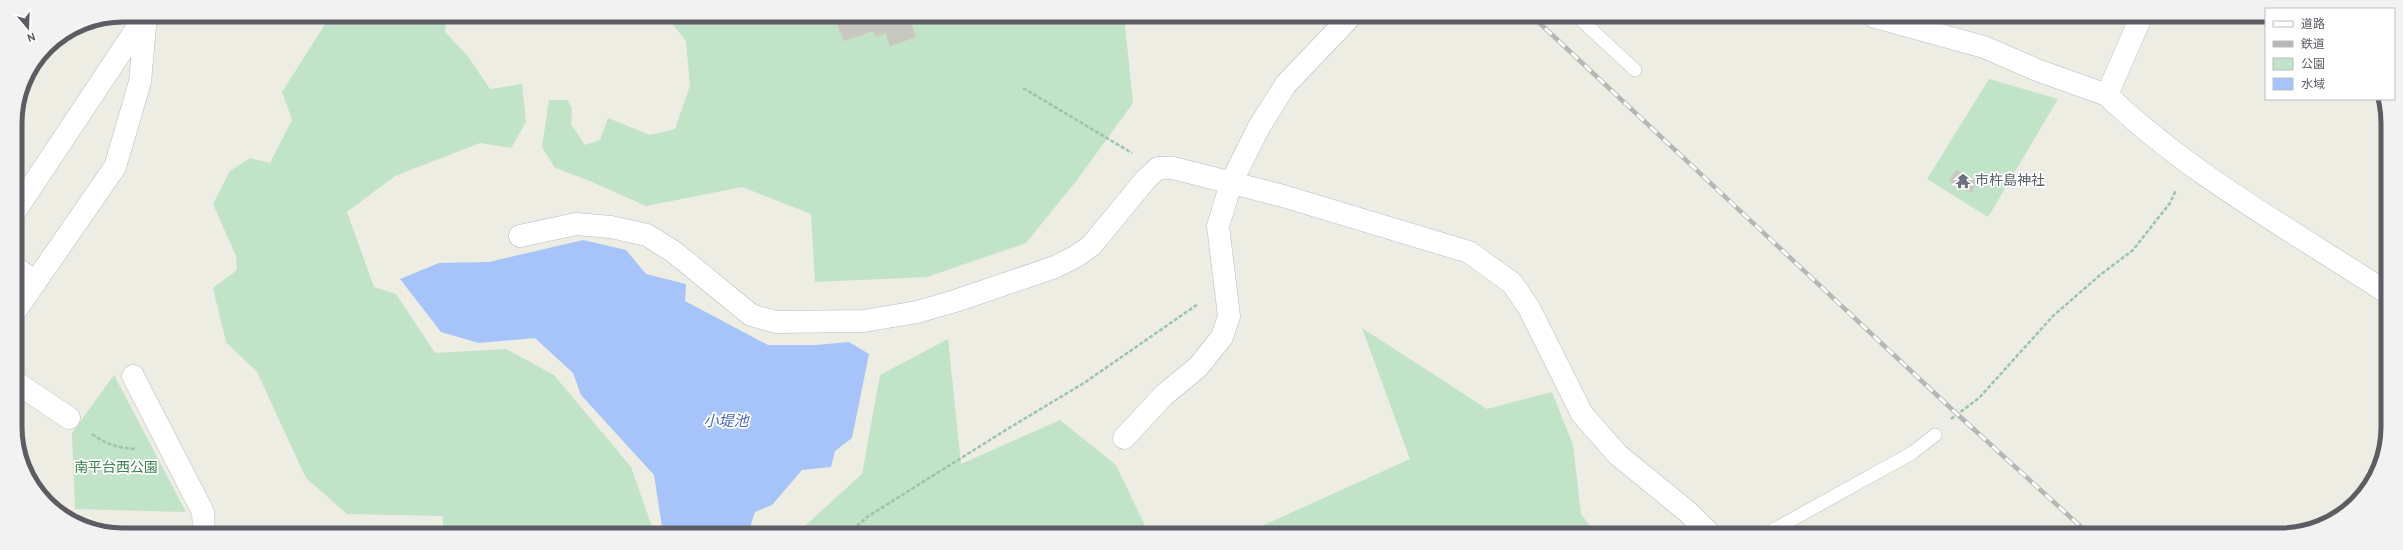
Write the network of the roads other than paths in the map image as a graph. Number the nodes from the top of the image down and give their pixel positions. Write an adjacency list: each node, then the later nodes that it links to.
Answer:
1 (141, 22): 10 (street)
2 (145, 22): 13 (street)
3 (1345, 22): 9 (street)
4 (1583, 22): 7 (lane)
5 (1893, 22): 8 (street)
6 (2139, 22): 8 (street)
7 (1635, 70)
8 (2107, 95): 14 (street)
9 (1231, 183): 11 (street); 20 (street); 22 (street)
10 (22, 201)
11 (520, 236)
12 (22, 272): 13 (street)
13 (36, 282): 15 (street)
14 (2381, 289)
15 (22, 302)
16 (133, 376): 21 (street)
17 (22, 386): 18 (street)
18 (69, 418)
19 (1935, 435): 23 (lane)
20 (1124, 438)
21 (204, 528)
22 (1704, 528)
23 (1777, 528)

